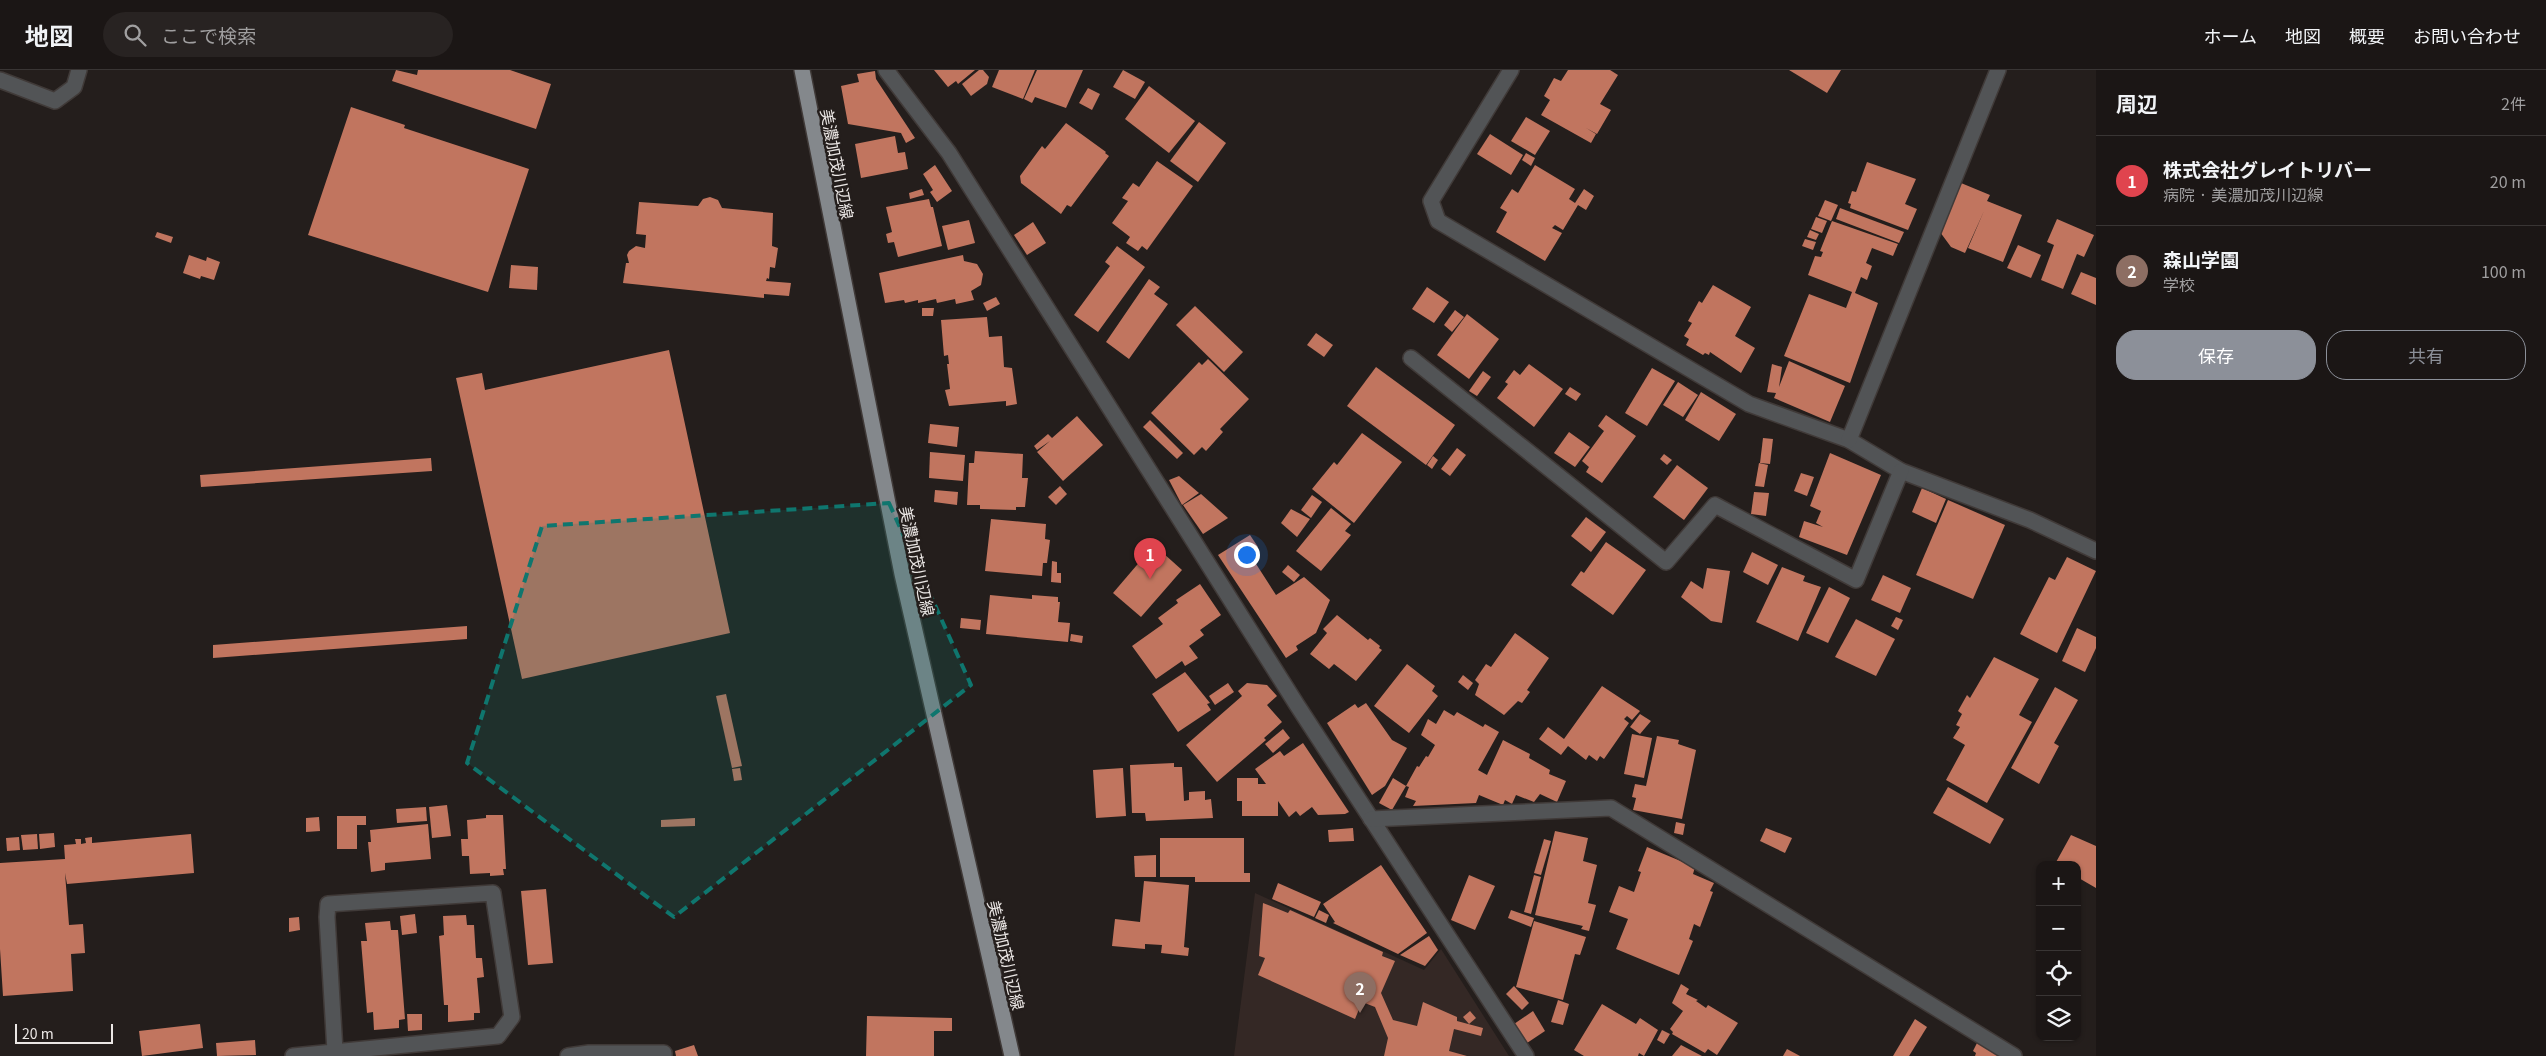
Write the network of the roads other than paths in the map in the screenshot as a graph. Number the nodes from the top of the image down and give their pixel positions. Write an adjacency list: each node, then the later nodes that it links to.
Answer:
1 (79, 70): 6 (street)
2 (802, 70): 16 (main road, 美濃加茂川辺線)
3 (886, 70): 11 (street)
4 (1511, 70): 8 (street)
5 (1998, 70): 8 (street)
6 (0, 80)
7 (1411, 358): 9 (street)
8 (1849, 440): 9 (street)
9 (1901, 472): 10 (street)
10 (2096, 551)
11 (1371, 819): 17 (street); 18 (street)
12 (335, 1051): 12 (street); 13 (street)
13 (293, 1056)
14 (568, 1056): 15 (street)
15 (664, 1056)
16 (1012, 1056)
17 (1526, 1056)
18 (2014, 1056)

